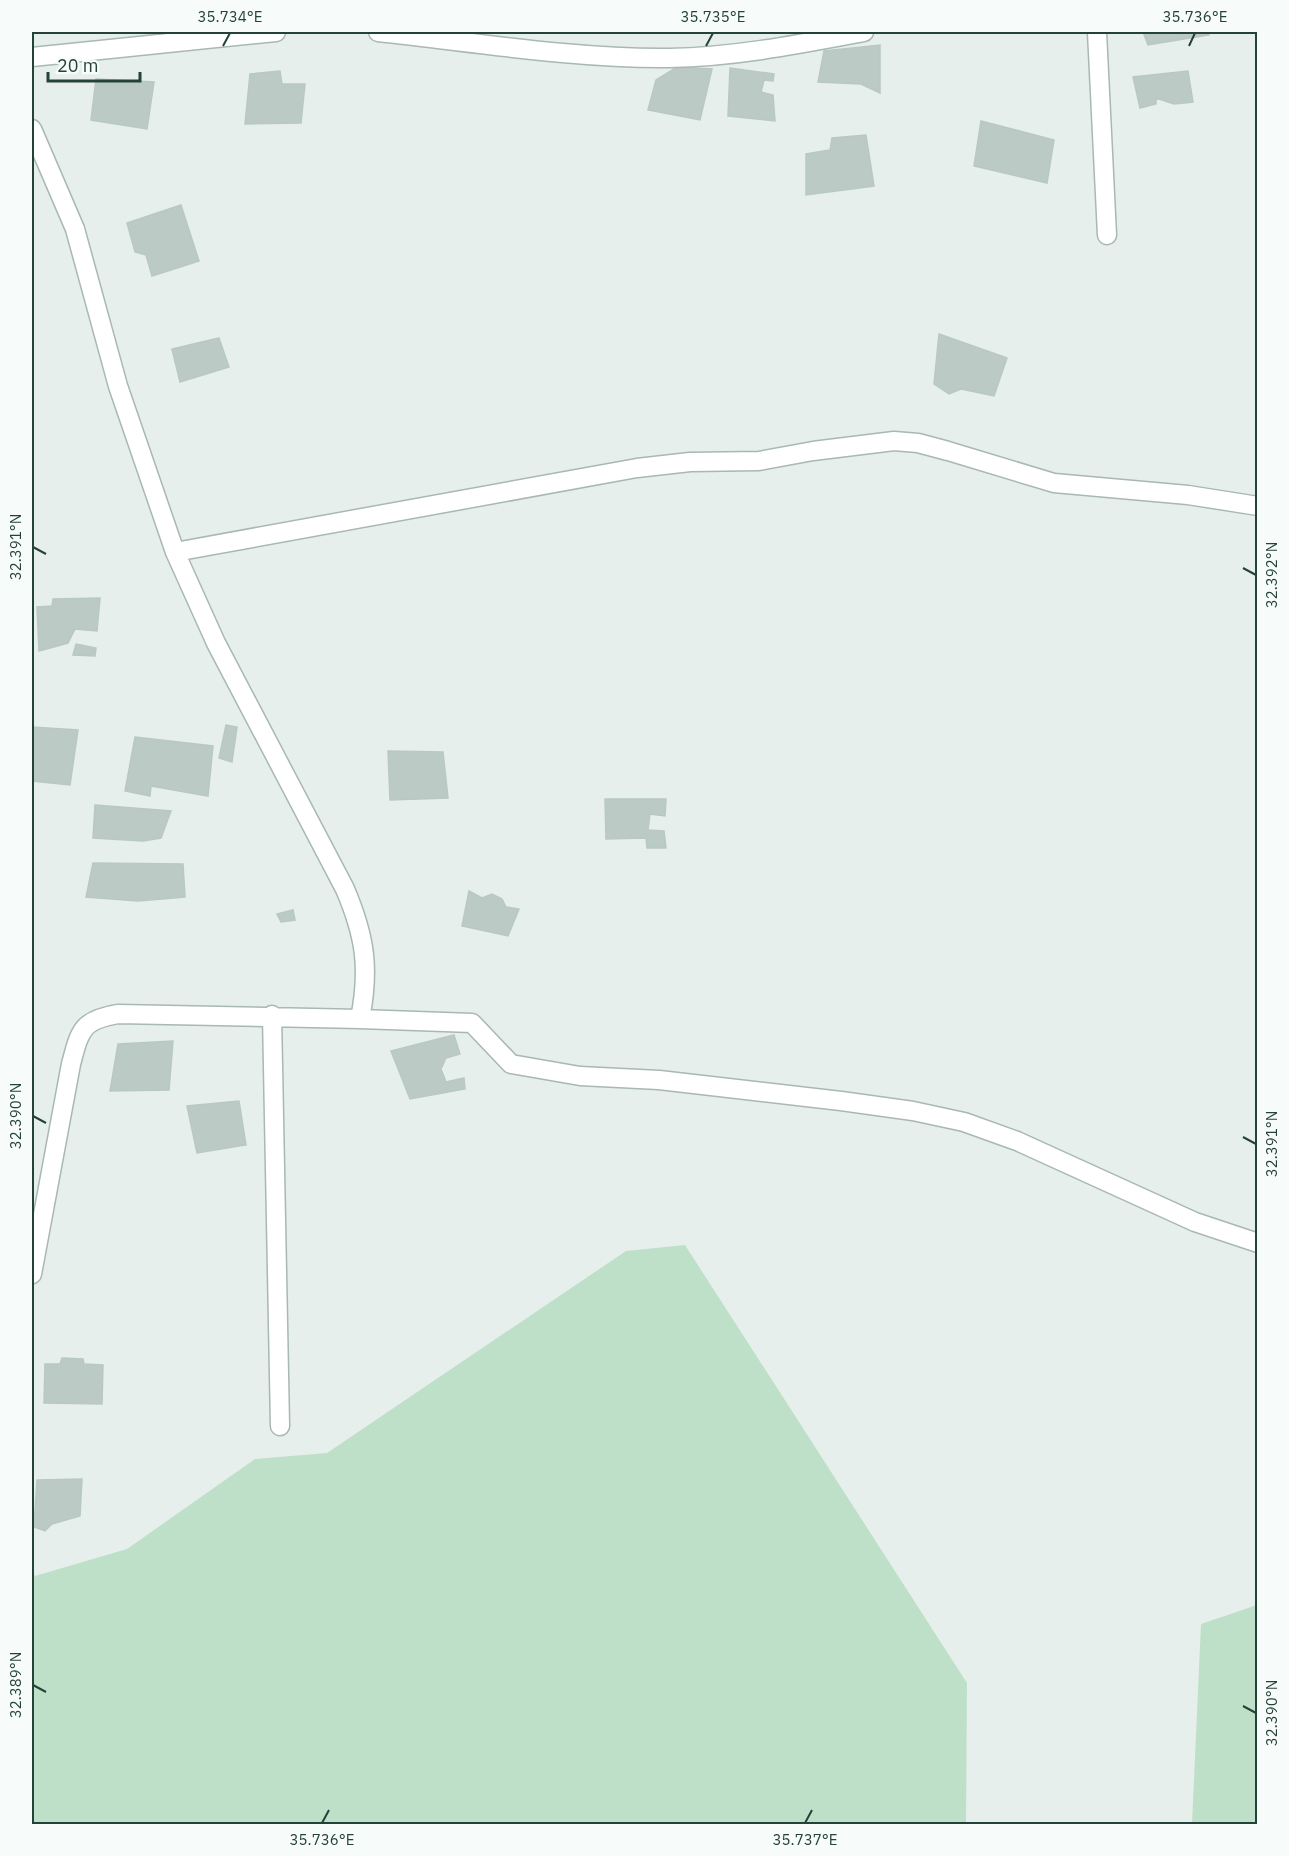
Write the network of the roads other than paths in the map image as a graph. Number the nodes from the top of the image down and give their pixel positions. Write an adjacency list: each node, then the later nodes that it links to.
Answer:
1 (276, 32): 5 (street)
2 (378, 32): 3 (street)
3 (864, 32)
4 (1097, 32): 7 (street)
5 (32, 57)
6 (32, 129): 9 (street)
7 (1107, 235)
8 (1257, 506): 9 (street)
9 (175, 552): 11 (street)
10 (272, 1015): 11 (street); 13 (street); 14 (street)
11 (360, 1019): 12 (street)
12 (1257, 1243)
13 (32, 1274)
14 (280, 1426)

